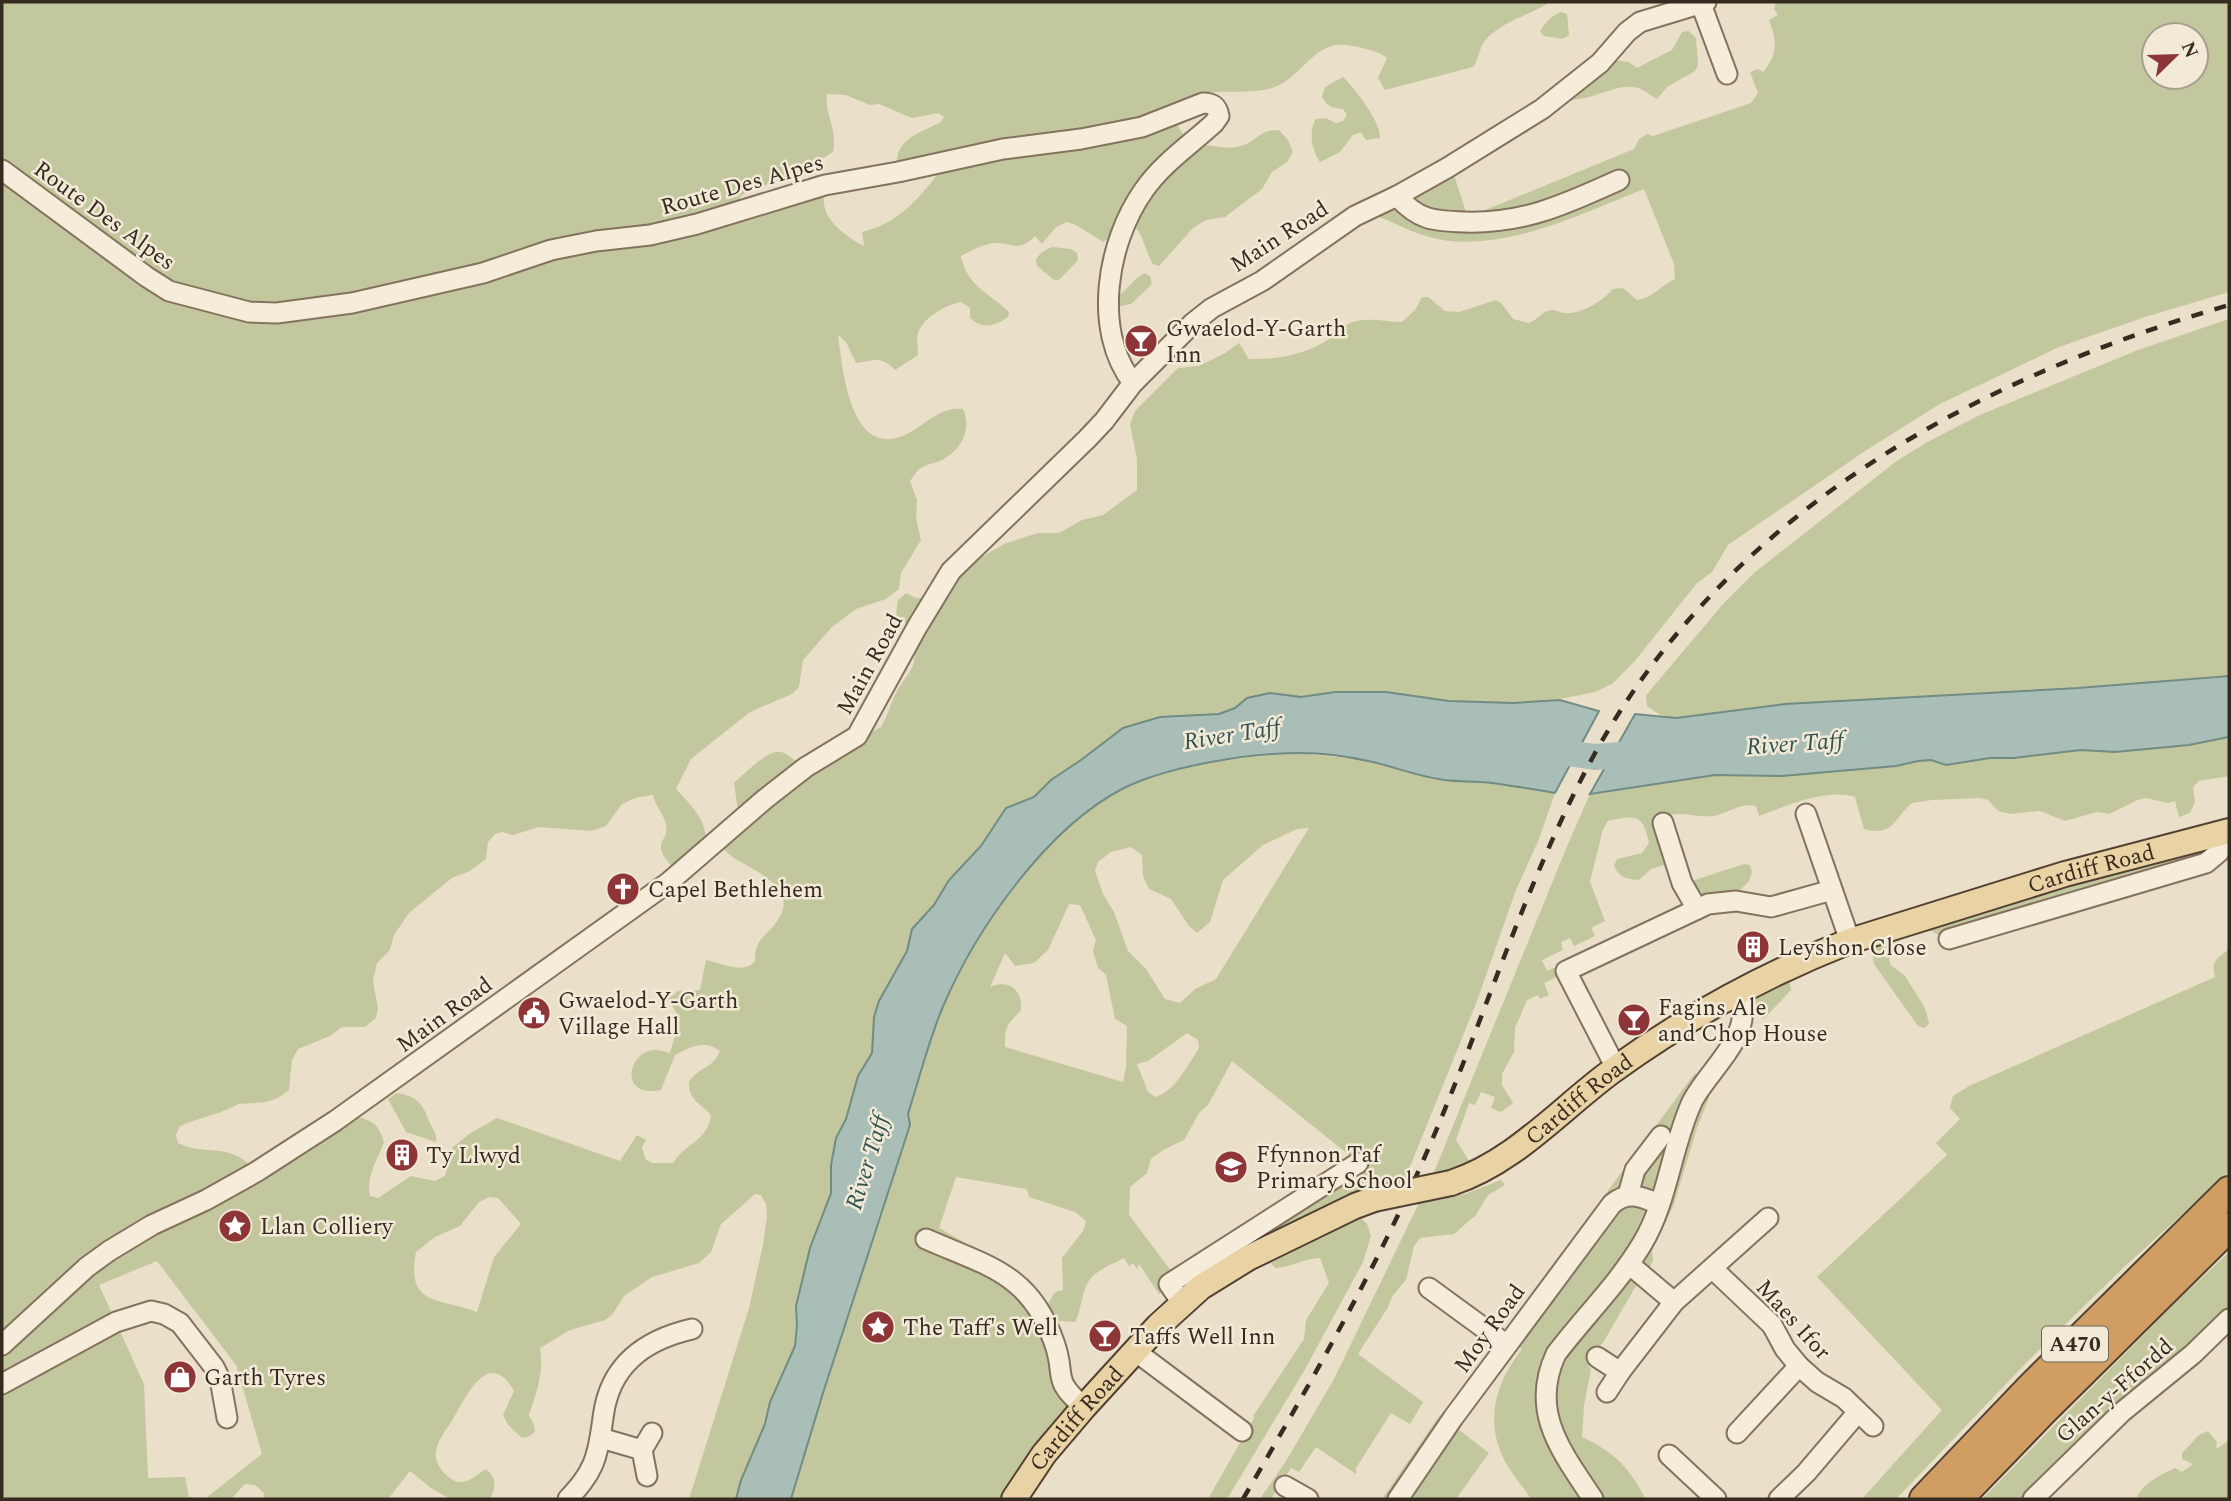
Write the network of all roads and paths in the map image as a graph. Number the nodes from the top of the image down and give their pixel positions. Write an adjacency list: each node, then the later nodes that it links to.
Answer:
1 (1704, 3): 2 (street); 5 (street, Main Road)
2 (1727, 75)
3 (2, 170): 6 (street, Route Des Alpes)
4 (1619, 180): 5 (street)
5 (1397, 196): 6 (street, Main Road)
6 (1133, 383): 31 (street, Main Road)
7 (1806, 814): 10 (street)
8 (1663, 823): 11 (street)
9 (2229, 832): 12 (street); 13 (main road, Cardiff Road)
10 (1832, 890): 11 (street); 13 (street)
11 (1696, 909): 15 (street)
12 (1949, 939)
13 (1850, 941): 14 (main road, Cardiff Road)
14 (1737, 994): 15 (main road, Cardiff Road); 20 (street)
15 (1616, 1068): 28 (main road, Cardiff Road, bridge)
16 (1661, 1136): 19 (street, Moy Road)
17 (1358, 1163): 28 (street)
18 (2229, 1191): 54 (highway, A470)
19 (1628, 1195): 20 (street); 32 (street, Moy Road)
20 (1659, 1205): 24 (street)
21 (1768, 1218): 25 (street)
22 (2229, 1227): 55 (highway, A470)
23 (926, 1239): 39 (street)
24 (1629, 1264): 27 (street); 47 (street)
25 (1713, 1269): 27 (street); 35 (street, Maes Ifor)
26 (1429, 1288): 32 (street)
27 (1674, 1302): 36 (street)
28 (1182, 1303): 33 (main road, Cardiff Road)
29 (2229, 1319): 56 (street, Glan-y-Ffordd)
30 (692, 1329): 43 (street)
31 (2, 1345)
32 (1507, 1345): 51 (street, Moy Road)
33 (1135, 1351): 39 (main road, Cardiff Road); 41 (street)
34 (1597, 1357): 36 (street)
35 (1799, 1366): 42 (street); 53 (street, Maes Ifor)
36 (1620, 1372): 38 (street)
37 (2, 1384): 40 (street)
38 (1608, 1392)
39 (1084, 1407): 49 (main road, Cardiff Road)
40 (226, 1418)
41 (1242, 1431)
42 (1737, 1433)
43 (601, 1438): 45 (street); 48 (street)
44 (1669, 1455): 52 (street)
45 (648, 1476)
46 (1285, 1486): 50 (street)
47 (1589, 1492)
48 (568, 1499)
49 (1014, 1499)
50 (1308, 1499)
51 (1398, 1499)
52 (1716, 1499)
53 (1779, 1499)
54 (1924, 1499)
55 (1958, 1499)
56 (2033, 1499)

